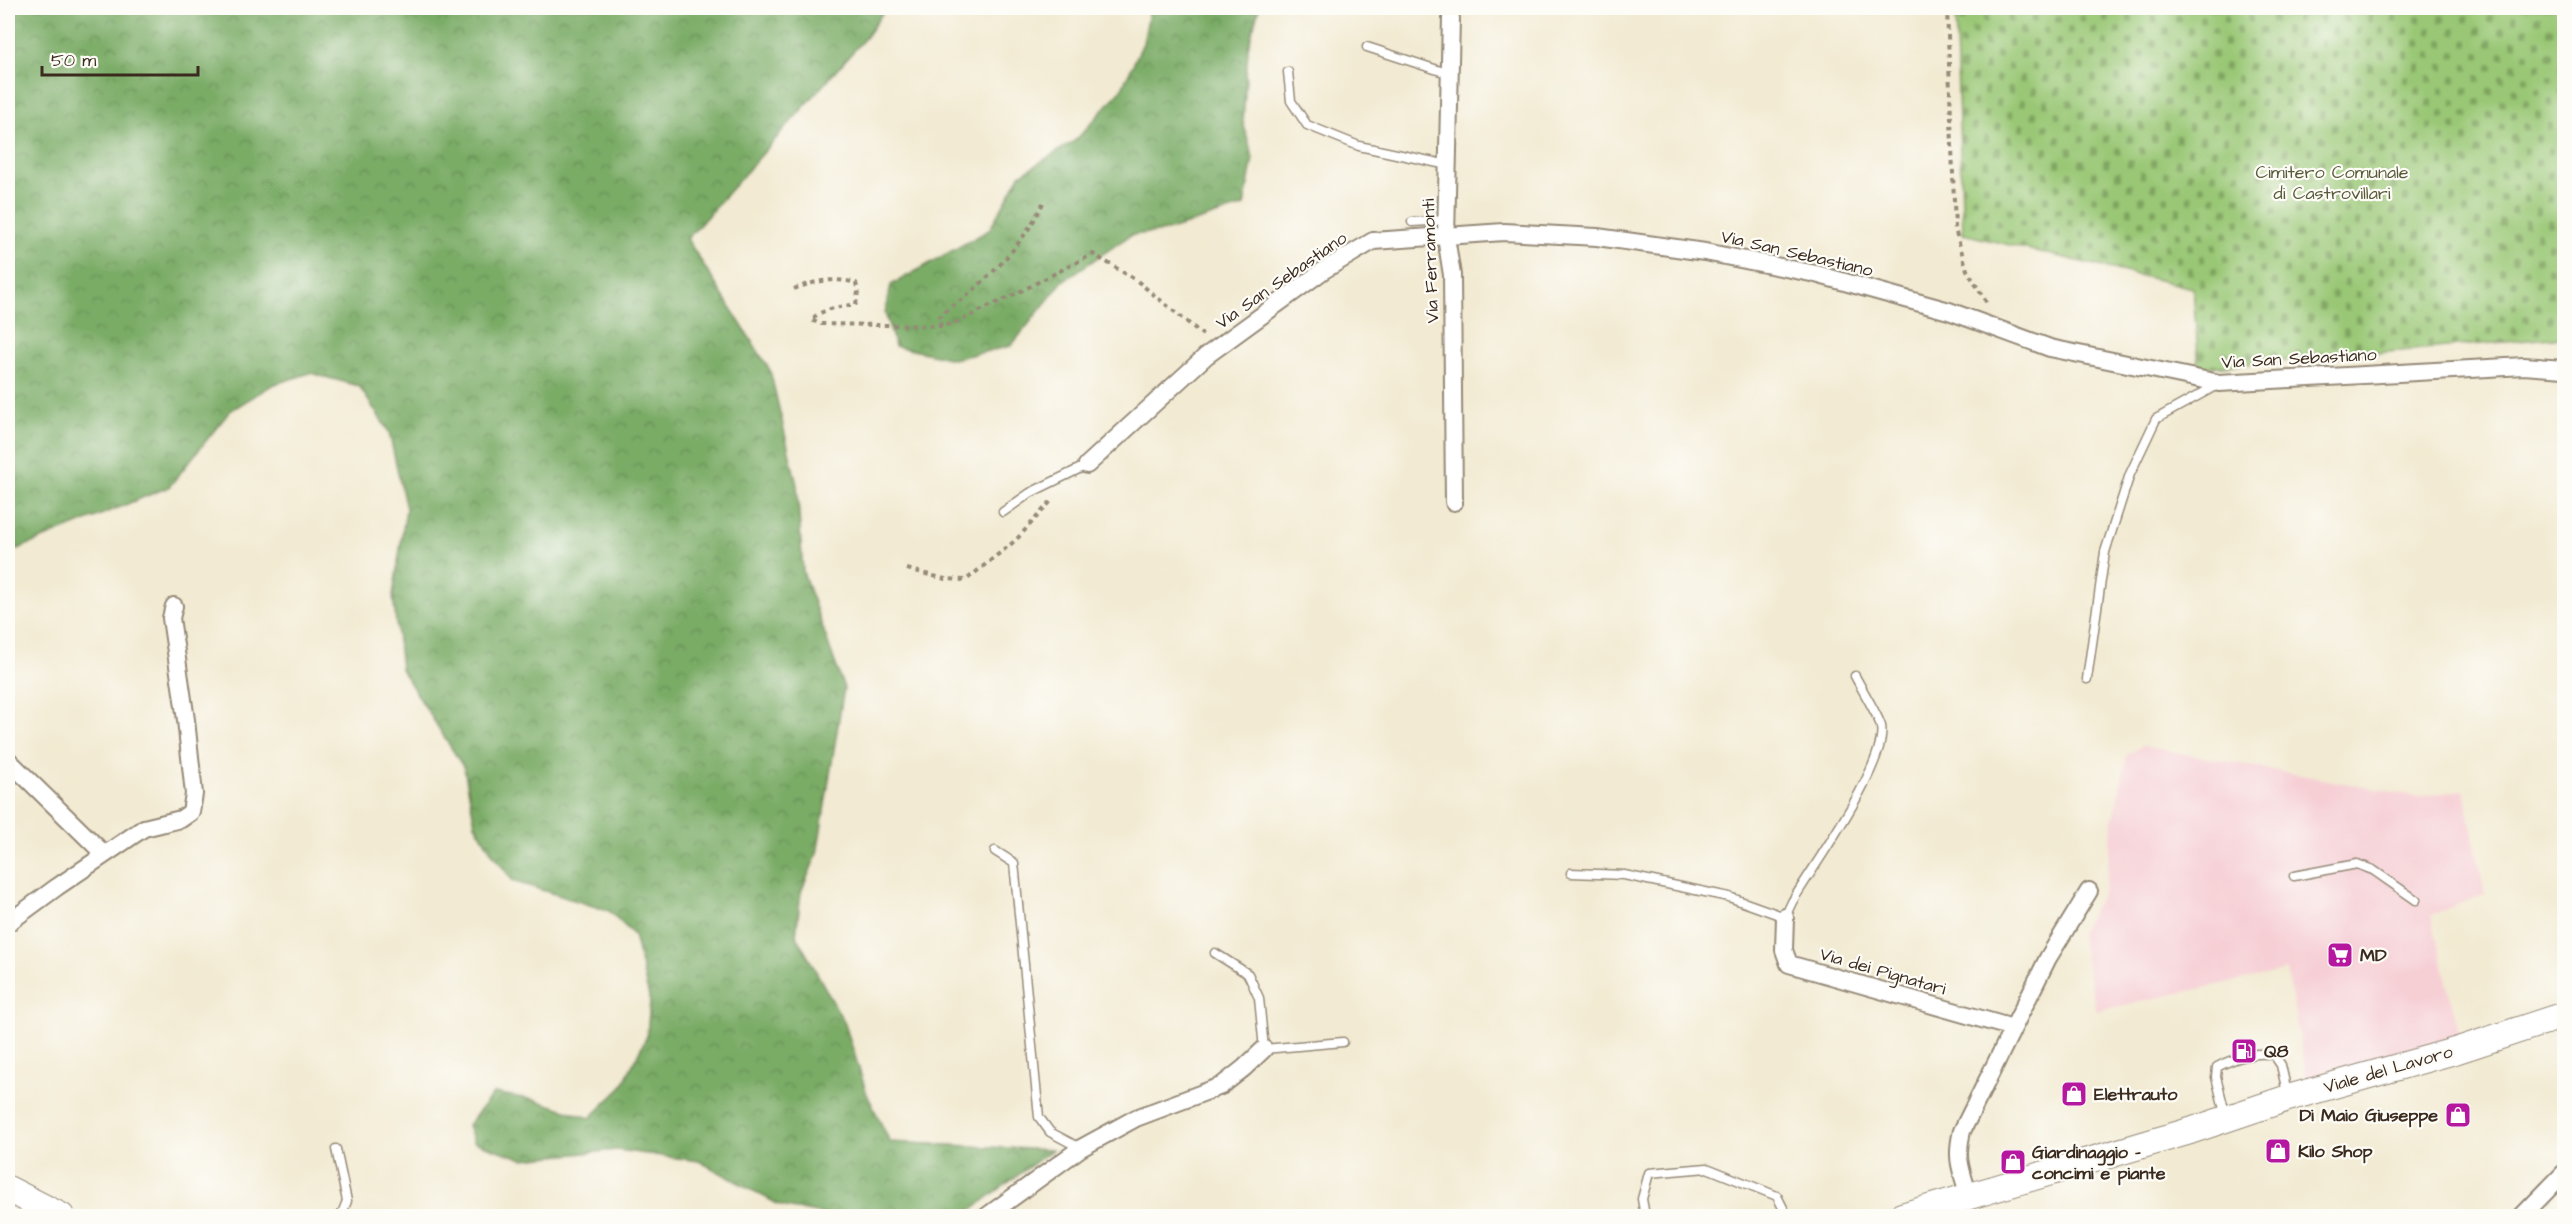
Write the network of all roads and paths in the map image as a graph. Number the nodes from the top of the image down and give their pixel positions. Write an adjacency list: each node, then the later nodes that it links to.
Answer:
1 (1947, 8): 13 (path)
2 (1446, 13): 5 (street, Via Ferramonti)
3 (1367, 47): 5 (lane)
4 (1288, 72): 6 (lane)
5 (1450, 74): 6 (street, Via Ferramonti)
6 (1448, 165): 8 (street, Via Ferramonti)
7 (1043, 203): 12 (path)
8 (1447, 220): 9 (lane); 10 (street, Via Ferramonti)
9 (1412, 222)
10 (1446, 237): 13 (street, Via San Sebastiano); 14 (street, Via San Sebastiano); 19 (street, Via Ferramonti)
11 (794, 289): 12 (path)
12 (942, 326): 14 (path)
13 (2003, 330): 16 (street, Via San Sebastiano)
14 (1217, 348): 17 (street, Via San Sebastiano)
15 (2565, 369): 16 (street, Via San Sebastiano)
16 (2219, 383): 24 (lane)
17 (1087, 465): 20 (lane)
18 (1056, 495): 21 (path)
19 (1454, 502)
20 (1003, 512)
21 (907, 569)
22 (174, 606): 27 (street)
23 (1855, 676): 32 (lane)
24 (2087, 679)
25 (8, 760): 27 (street)
26 (995, 851): 41 (lane)
27 (104, 854): 33 (street)
28 (1571, 873): 32 (lane)
29 (2294, 876): 31 (lane)
30 (2089, 891): 36 (street)
31 (2416, 900)
32 (1785, 917): 36 (street, Via dei Pignatari)
33 (8, 923)
34 (1215, 953): 38 (lane)
35 (2565, 1015): 39 (main road, Viale del Lavoro)
36 (2013, 1028): 45 (street)
37 (1343, 1042): 38 (lane)
38 (1264, 1049): 41 (street)
39 (2289, 1098): 40 (main road, Viale del Lavoro); 40 (lane)
40 (2226, 1118): 45 (main road, Viale del Lavoro)
41 (1081, 1148): 48 (street)
42 (336, 1149): 47 (lane)
43 (2565, 1173): 52 (street)
44 (8, 1189): 46 (main road)
45 (1969, 1196): 51 (main road, Viale del Lavoro)
46 (61, 1216)
47 (341, 1216)
48 (987, 1216)
49 (1645, 1216): 50 (lane)
50 (1787, 1216)
51 (1902, 1216)
52 (2523, 1216)

